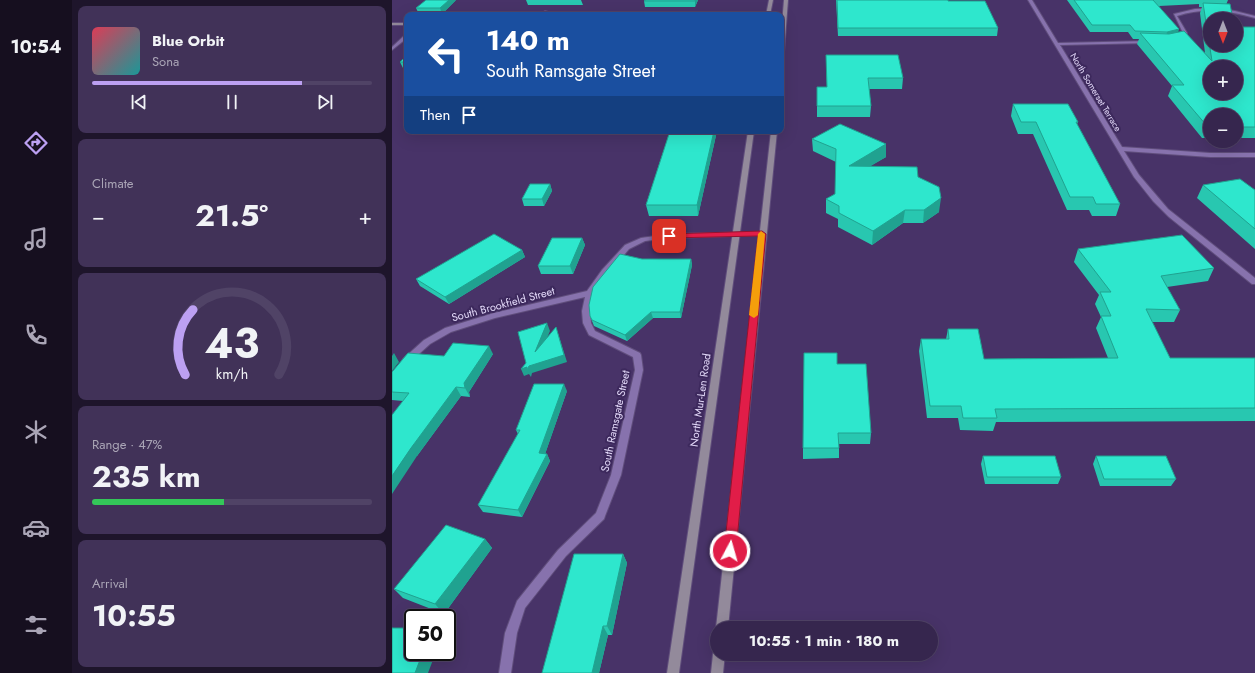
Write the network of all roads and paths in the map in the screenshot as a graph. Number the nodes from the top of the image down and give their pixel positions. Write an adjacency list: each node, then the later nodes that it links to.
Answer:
1 (771, 0): 4 (main road)
2 (786, 0): 6 (main road)
3 (1030, 0): 12 (street, North Somerset Terrace)
4 (769, 12)
5 (1255, 18): 10 (street)
6 (784, 19)
7 (392, 24): 8 (main road)
8 (404, 24)
9 (404, 39): 13 (street)
10 (1177, 40)
11 (1157, 42): 12 (street, North Somerset Terrace)
12 (1057, 44): 16 (street, North Somerset Terrace)
13 (392, 49)
14 (751, 134): 18 (main road, North Mur-Len Road)
15 (774, 134): 19 (main road)
16 (1120, 149): 17 (street); 20 (street, North Somerset Terrace)
17 (1255, 155)
18 (737, 234): 19 (street, South Ramsgate Street); 21 (street, South Ramsgate Street); 26 (main road, North Mur-Len Road)
19 (762, 234): 23 (main road)
20 (1255, 282)
21 (590, 294): 22 (street, South Brookfield Street); 25 (street, South Ramsgate Street)
22 (400, 369)
23 (723, 621)
24 (718, 661): 27 (main road)
25 (505, 673)
26 (673, 673)
27 (717, 673)

